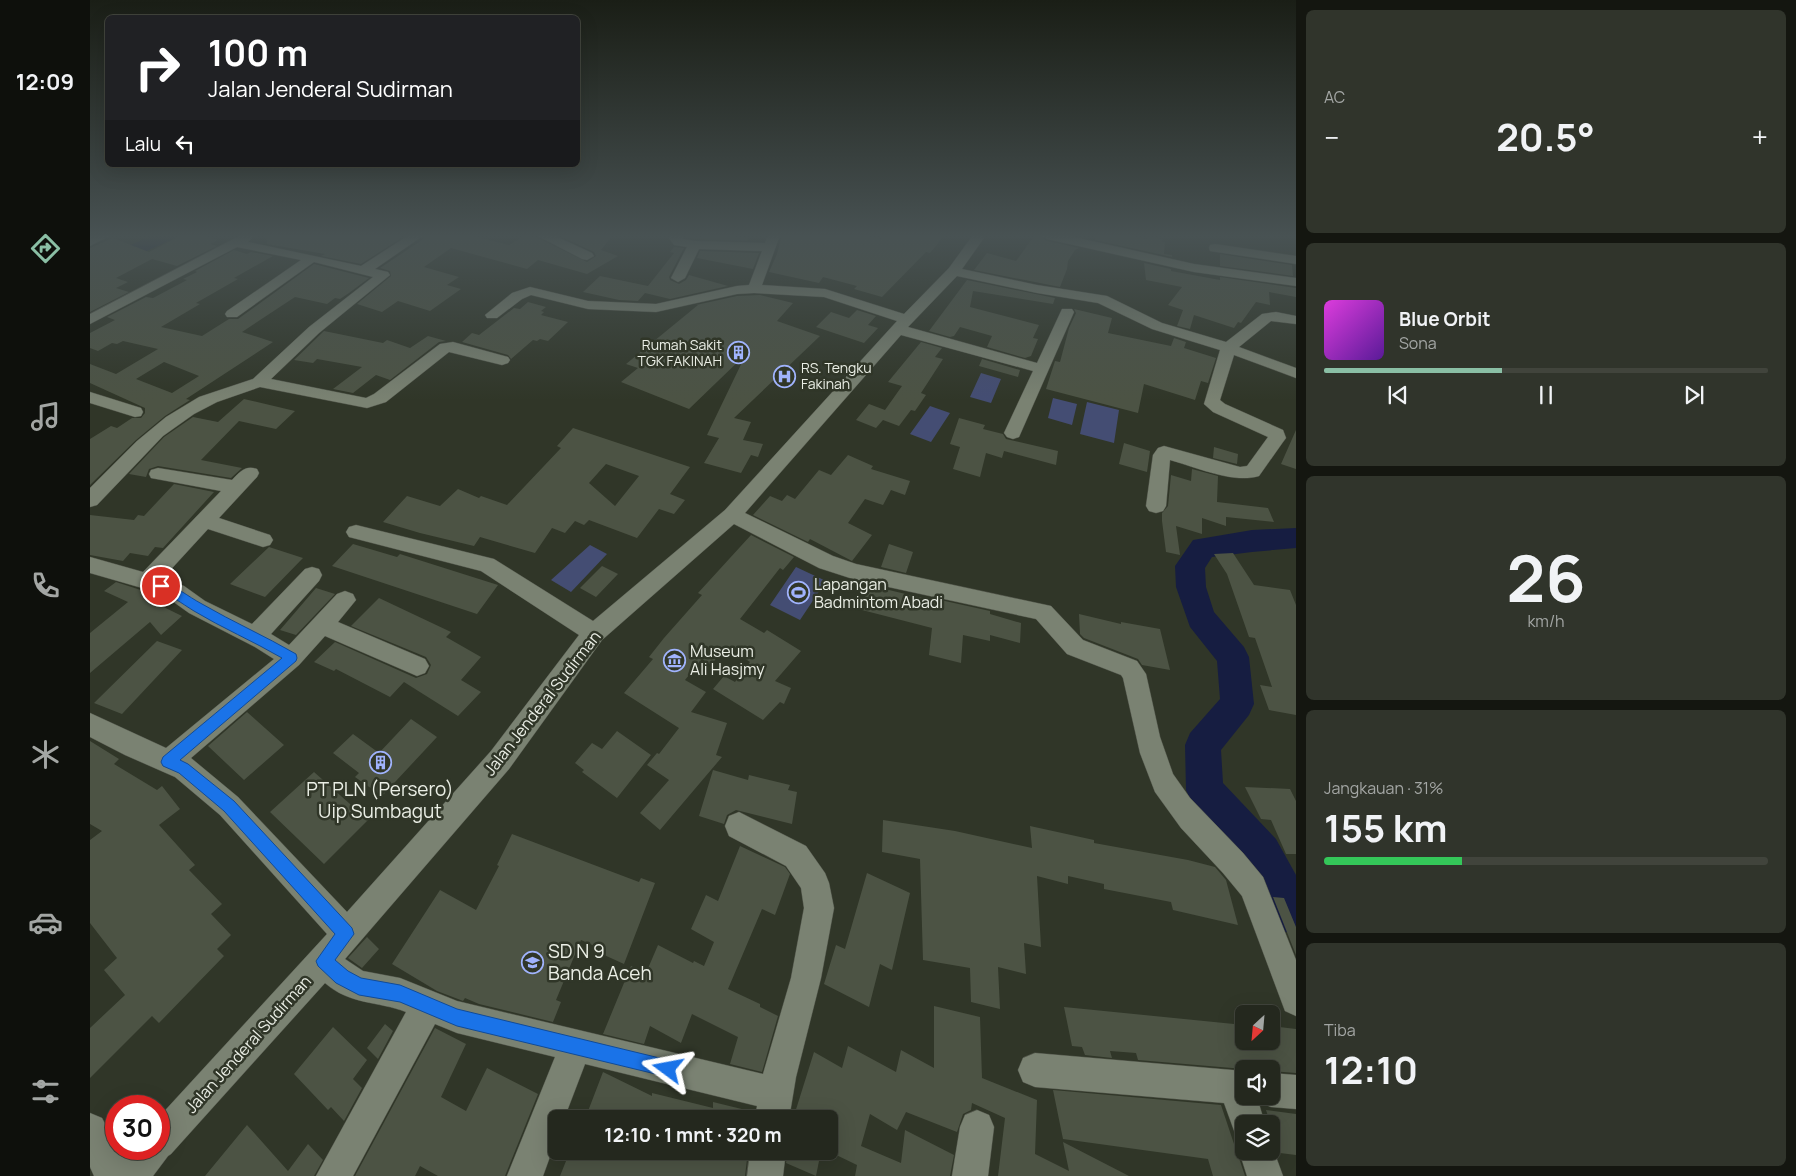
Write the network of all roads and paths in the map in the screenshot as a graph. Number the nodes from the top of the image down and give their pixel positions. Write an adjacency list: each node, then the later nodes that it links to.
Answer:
1 (147, 290): 11 (street)
2 (266, 290): 9 (street)
3 (364, 290): 18 (street)
4 (747, 290): 10 (street)
5 (770, 290): 13 (street)
6 (936, 290): 13 (street, Jalan Jenderal Sudirman)
7 (1043, 290): 14 (street)
8 (1067, 312): 16 (street)
9 (232, 314)
10 (492, 315)
11 (90, 320)
12 (1296, 320): 14 (street)
13 (903, 325): 16 (street); 27 (street, Jalan Jenderal Sudirman)
14 (1228, 348): 17 (street); 26 (street)
15 (502, 360): 18 (street)
16 (1042, 369): 21 (street)
17 (1296, 373)
18 (259, 382): 25 (street)
19 (90, 397): 20 (street)
20 (135, 412)
21 (1013, 433)
22 (250, 473): 24 (street)
23 (158, 474): 24 (street)
24 (235, 486): 28 (street)
25 (90, 500)
26 (1156, 506)
27 (732, 515): 36 (street, Jalan Jenderal Sudirman); 45 (street)
28 (204, 520): 30 (street); 33 (street)
29 (356, 532): 36 (street)
30 (263, 540)
31 (90, 565): 33 (street)
32 (312, 575): 37 (street)
33 (147, 581): 37 (street)
34 (345, 600): 35 (street)
35 (323, 625): 38 (street); 39 (street)
36 (594, 633): 43 (street, Jalan Jenderal Sudirman)
37 (255, 636): 38 (street)
38 (291, 658): 41 (street)
39 (417, 666)
40 (90, 724): 41 (street)
41 (168, 762): 43 (street)
42 (739, 826): 52 (street)
43 (346, 934): 44 (street, Jalan Jenderal Sudirman)
44 (324, 961): 46 (street); 55 (street, Jalan Jenderal Sudirman)
45 (1296, 1000)
46 (427, 1006): 47 (street); 61 (street)
47 (575, 1047): 52 (street); 62 (street)
48 (1035, 1070): 49 (street)
49 (1235, 1087)
50 (1280, 1091): 51 (street)
51 (1296, 1092)
52 (773, 1106)
53 (977, 1127): 64 (street)
54 (90, 1130): 59 (street)
55 (170, 1130)
56 (143, 1160): 60 (street)
57 (767, 1160): 63 (street)
58 (1260, 1160): 65 (street)
59 (113, 1176)
60 (128, 1176)
61 (334, 1176)
62 (526, 1176)
63 (765, 1176)
64 (970, 1176)
65 (1266, 1176)

